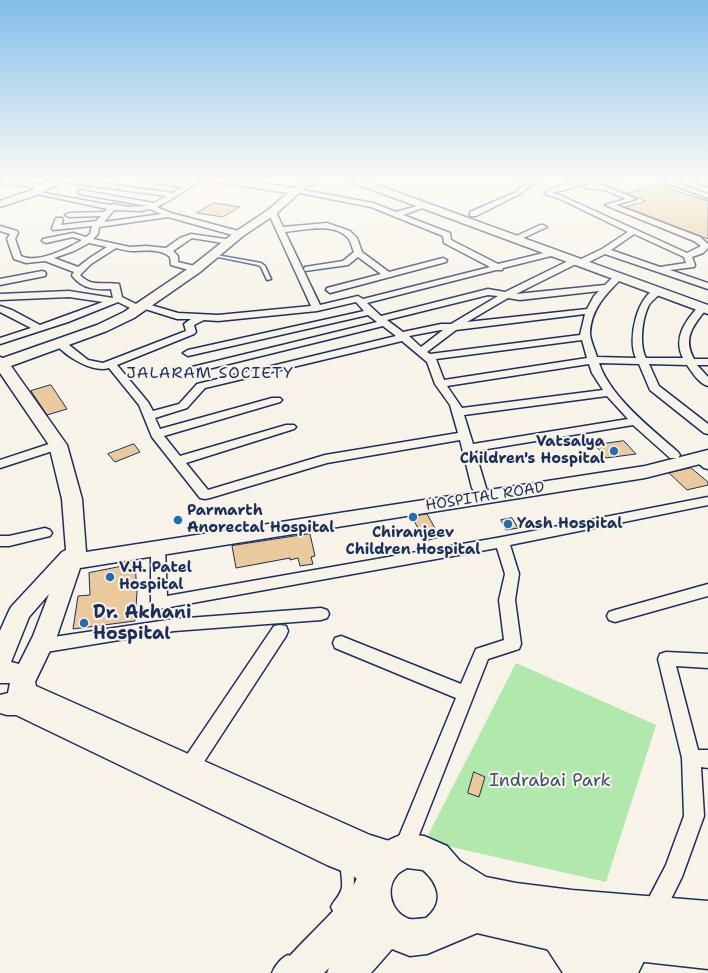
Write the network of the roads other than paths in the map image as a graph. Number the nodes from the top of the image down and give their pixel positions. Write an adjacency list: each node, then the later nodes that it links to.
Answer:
1 (58, 223): 10 (street)
2 (103, 223): 10 (street)
3 (214, 223): 17 (street)
4 (255, 223): 17 (street)
5 (277, 223): 13 (street)
6 (419, 223): 33 (street)
7 (471, 223): 18 (street)
8 (615, 223): 14 (street)
9 (657, 223): 28 (street)
10 (97, 224): 19 (street)
11 (543, 227): 18 (street)
12 (0, 228): 15 (street)
13 (280, 230): 25 (street); 51 (street)
14 (633, 232): 24 (street); 28 (street)
15 (14, 233): 16 (street); 29 (street)
16 (0, 234)
17 (240, 234): 21 (street)
18 (514, 239): 26 (street)
19 (88, 240): 20 (street); 22 (street); 29 (street)
20 (46, 241)
21 (229, 242): 23 (street); 27 (street)
22 (114, 246): 23 (street); 36 (street)
23 (168, 251): 32 (street)
24 (605, 251): 31 (street); 35 (street)
25 (358, 253): 34 (street); 38 (street)
26 (552, 253): 31 (street); 33 (street)
27 (213, 255): 32 (street); 40 (lane)
28 (687, 256): 35 (street)
29 (46, 258): 36 (street)
30 (443, 260): 38 (street)
31 (578, 262): 39 (street); 46 (street)
32 (196, 268): 50 (street)
33 (499, 268): 49 (street)
34 (308, 269)
35 (659, 269): 42 (street)
36 (79, 270): 48 (street)
37 (42, 274): 41 (street)
38 (388, 275): 44 (street)
39 (619, 276): 43 (street); 45 (street)
40 (268, 279)
41 (0, 282): 47 (street)
42 (708, 286)
43 (608, 287): 46 (street); 54 (street)
44 (330, 290)
45 (658, 291): 52 (street); 70 (street)
46 (506, 295): 57 (street); 59 (street)
47 (3, 297): 48 (street); 53 (street)
48 (115, 300): 50 (street); 60 (street)
49 (362, 302): 51 (street); 55 (street)
50 (141, 307): 56 (street); 65 (street)
51 (317, 308): 56 (street)
52 (705, 309): 71 (street)
53 (3, 310): 60 (street)
54 (590, 311): 59 (street); 63 (street)
55 (370, 312): 57 (street); 58 (street)
56 (204, 317): 74 (street)
57 (382, 321): 61 (street); 62 (street)
58 (313, 322): 62 (street); 67 (street)
59 (453, 327): 61 (street); 68 (street)
60 (39, 328): 64 (street)
61 (403, 336): 66 (street); 68 (street)
62 (325, 337): 66 (street); 75 (street)
63 (586, 337): 68 (street); 69 (street)
64 (0, 341)
65 (60, 343): 73 (street); 74 (street)
66 (340, 352): 81 (street)
67 (188, 353)
68 (424, 354): 77 (street)
69 (593, 360): 70 (street); 77 (street); 78 (street)
70 (643, 361): 71 (street); 84 (street)
71 (689, 362): 72 (street); 76 (street)
72 (708, 362)
73 (1, 363): 87 (street)
74 (110, 364): 81 (street)
75 (196, 369)
76 (708, 383)
77 (440, 384): 80 (street)
78 (610, 392): 80 (street); 82 (street)
79 (276, 400): 85 (street)
80 (458, 412): 86 (street)
81 (148, 416): 85 (street)
82 (636, 422): 86 (street); 88 (street)
83 (290, 427): 90 (street)
84 (708, 430)
85 (156, 434): 90 (street)
86 (466, 442): 90 (street); 92 (street)
87 (58, 445): 91 (street); 98 (street)
88 (674, 455): 89 (street, HOSPITAL ROAD); 92 (street, HOSPITAL ROAD)
89 (706, 456): 97 (street, HOSPITAL ROAD)
90 (178, 461)
91 (0, 464)
92 (479, 488): 98 (street, HOSPITAL ROAD)
93 (708, 501): 96 (street)
94 (46, 533): 95 (street)
95 (0, 541)
96 (502, 542): 97 (street); 107 (street)
97 (158, 548): 98 (street, HOSPITAL ROAD)
98 (73, 557): 104 (street); 106 (street)
99 (708, 590): 101 (street)
100 (322, 614): 104 (street)
101 (615, 616)
102 (280, 630): 109 (street)
103 (341, 643): 107 (street)
104 (40, 646): 106 (street)
105 (708, 661): 108 (street)
106 (7, 677): 109 (street); 110 (street)
107 (466, 694): 111 (street)
108 (700, 759): 118 (street)
109 (189, 768): 111 (street)
110 (344, 856): 111 (street); 113 (lane)
111 (385, 867): 112 (main road); 117 (main road); 121 (main road)
112 (448, 873): 115 (main road); 116 (main road)
113 (331, 914)
114 (708, 919): 118 (main road)
115 (565, 921): 116 (main road); 118 (main road); 120 (main road)
116 (444, 926): 117 (main road)
117 (391, 930): 123 (main road)
118 (636, 944): 119 (main road); 120 (main road)
119 (708, 951)
120 (591, 963)
121 (296, 964): 122 (lane)
122 (278, 973)
123 (346, 973)

